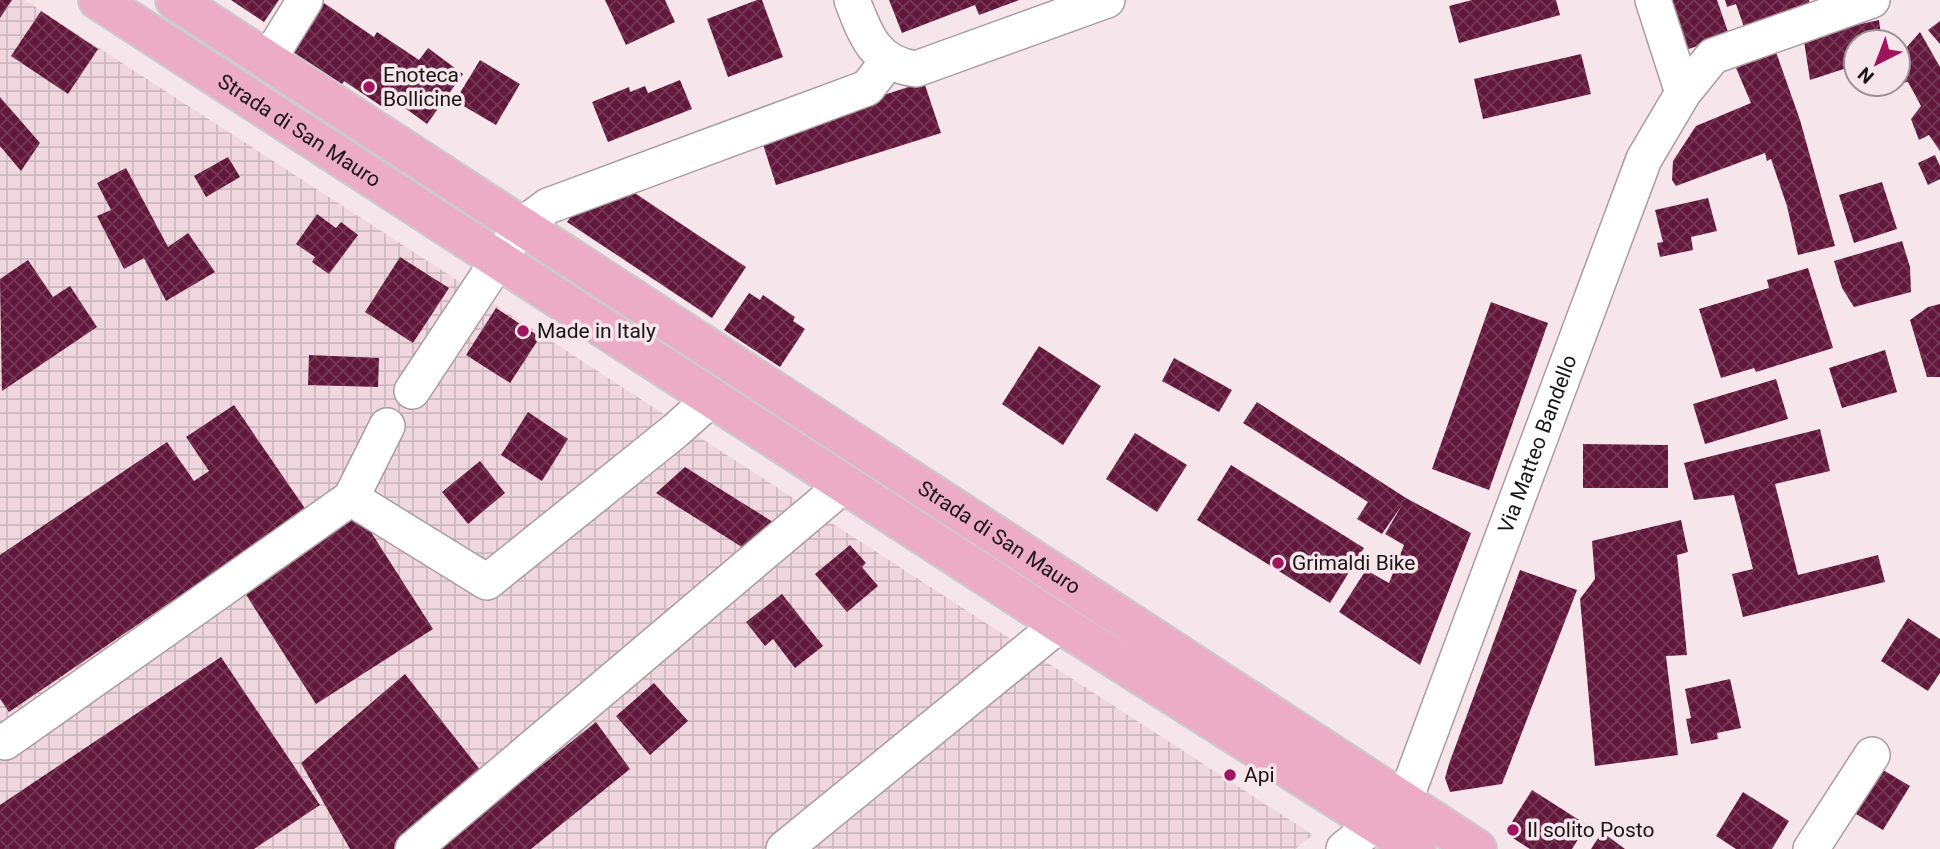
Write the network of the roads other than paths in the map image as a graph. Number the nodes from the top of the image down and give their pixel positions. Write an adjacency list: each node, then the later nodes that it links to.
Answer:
1 (97, 0): 12 (main road, Strada di San Mauro)
2 (175, 0): 8 (main road, Strada di San Mauro)
3 (305, 0): 8 (street, Strada di San Mauro)
4 (852, 0): 9 (street)
5 (1107, 0): 9 (street)
6 (1653, 0): 10 (street)
7 (1872, 0): 10 (street, Via Matteo Bandello)
8 (268, 60): 11 (main road, Strada di San Mauro)
9 (889, 60): 11 (street)
10 (1683, 93): 21 (street, Via Matteo Bandello)
11 (521, 226): 12 (street); 21 (main road, Strada di San Mauro)
12 (500, 261): 13 (street); 14 (main road, Strada di San Mauro)
13 (412, 391)
14 (712, 398): 16 (main road, Strada di San Mauro); 17 (street)
15 (387, 426): 17 (street)
16 (845, 484): 18 (main road, Strada di San Mauro); 22 (street)
17 (351, 498): 19 (street)
18 (1060, 624): 21 (main road, Strada di San Mauro); 23 (street, Strada di San Mauro)
19 (5, 742)
20 (1872, 755): 27 (street)
21 (1389, 812): 24 (street); 25 (main road, Strada di San Mauro); 26 (main road, Strada di San Mauro)
22 (413, 849)
23 (784, 849)
24 (1344, 849)
25 (1417, 849)
26 (1477, 849)
27 (1811, 849)

